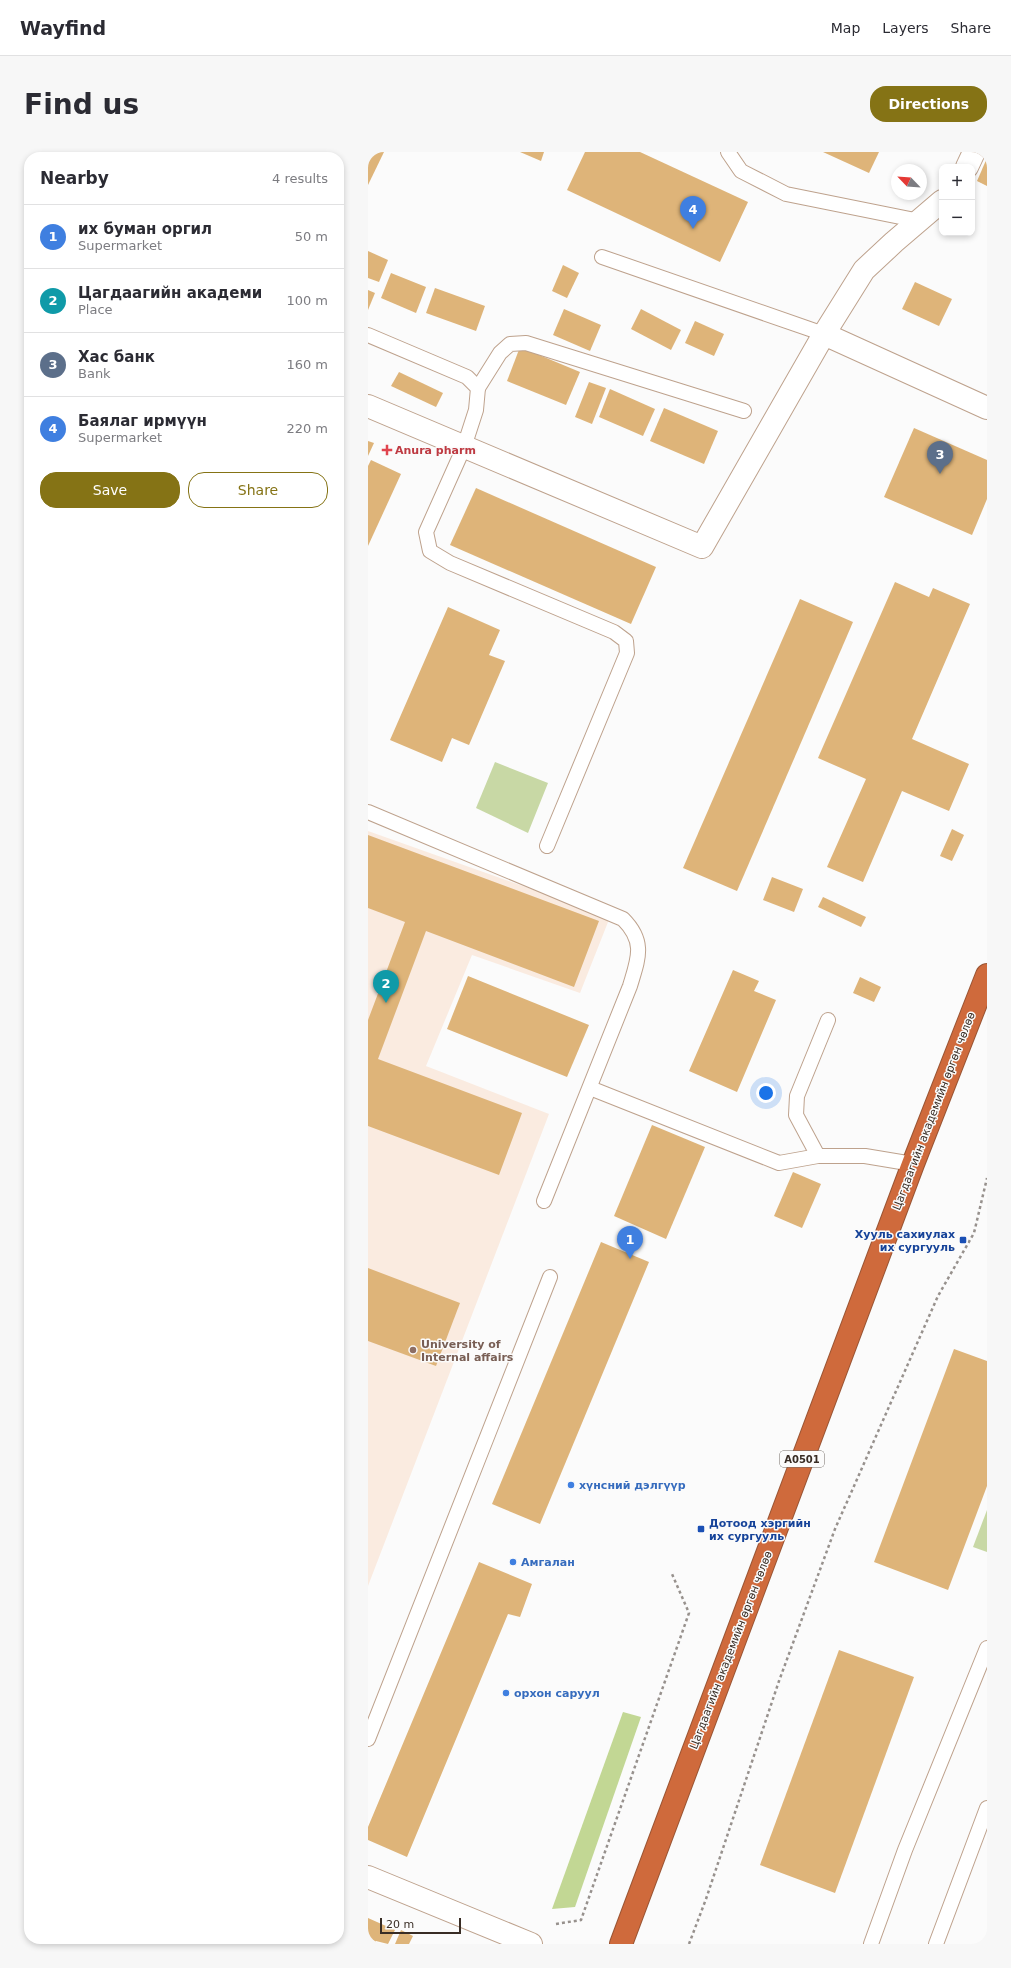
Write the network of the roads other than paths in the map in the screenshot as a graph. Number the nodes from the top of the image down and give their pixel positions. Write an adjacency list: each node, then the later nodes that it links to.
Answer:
1 (728, 152): 5 (lane)
2 (974, 152): 3 (street)
3 (968, 164)
4 (939, 204): 5 (street)
5 (920, 221): 7 (street)
6 (602, 257): 7 (lane)
7 (824, 334): 11 (street); 13 (street)
8 (368, 335): 9 (lane)
9 (478, 388): 12 (lane); 13 (lane)
10 (368, 406): 13 (street)
11 (987, 408)
12 (744, 411)
13 (464, 447): 15 (lane)
14 (368, 812): 18 (lane)
15 (548, 846)
16 (987, 975): 20 (highway, Цагдаагийн академийн өргөн чөлөө / A0501)
17 (828, 1020): 19 (lane)
18 (590, 1088): 19 (lane); 21 (lane)
19 (818, 1156): 20 (lane)
20 (913, 1164): 28 (highway, Цагдаагийн академийн өргөн чөлөө / A0501)
21 (544, 1201)
22 (550, 1277): 24 (lane)
23 (987, 1648): 29 (lane)
24 (368, 1739)
25 (987, 1808): 30 (lane)
26 (368, 1877): 27 (street)
27 (531, 1944)
28 (621, 1944)
29 (871, 1944)
30 (936, 1944)

